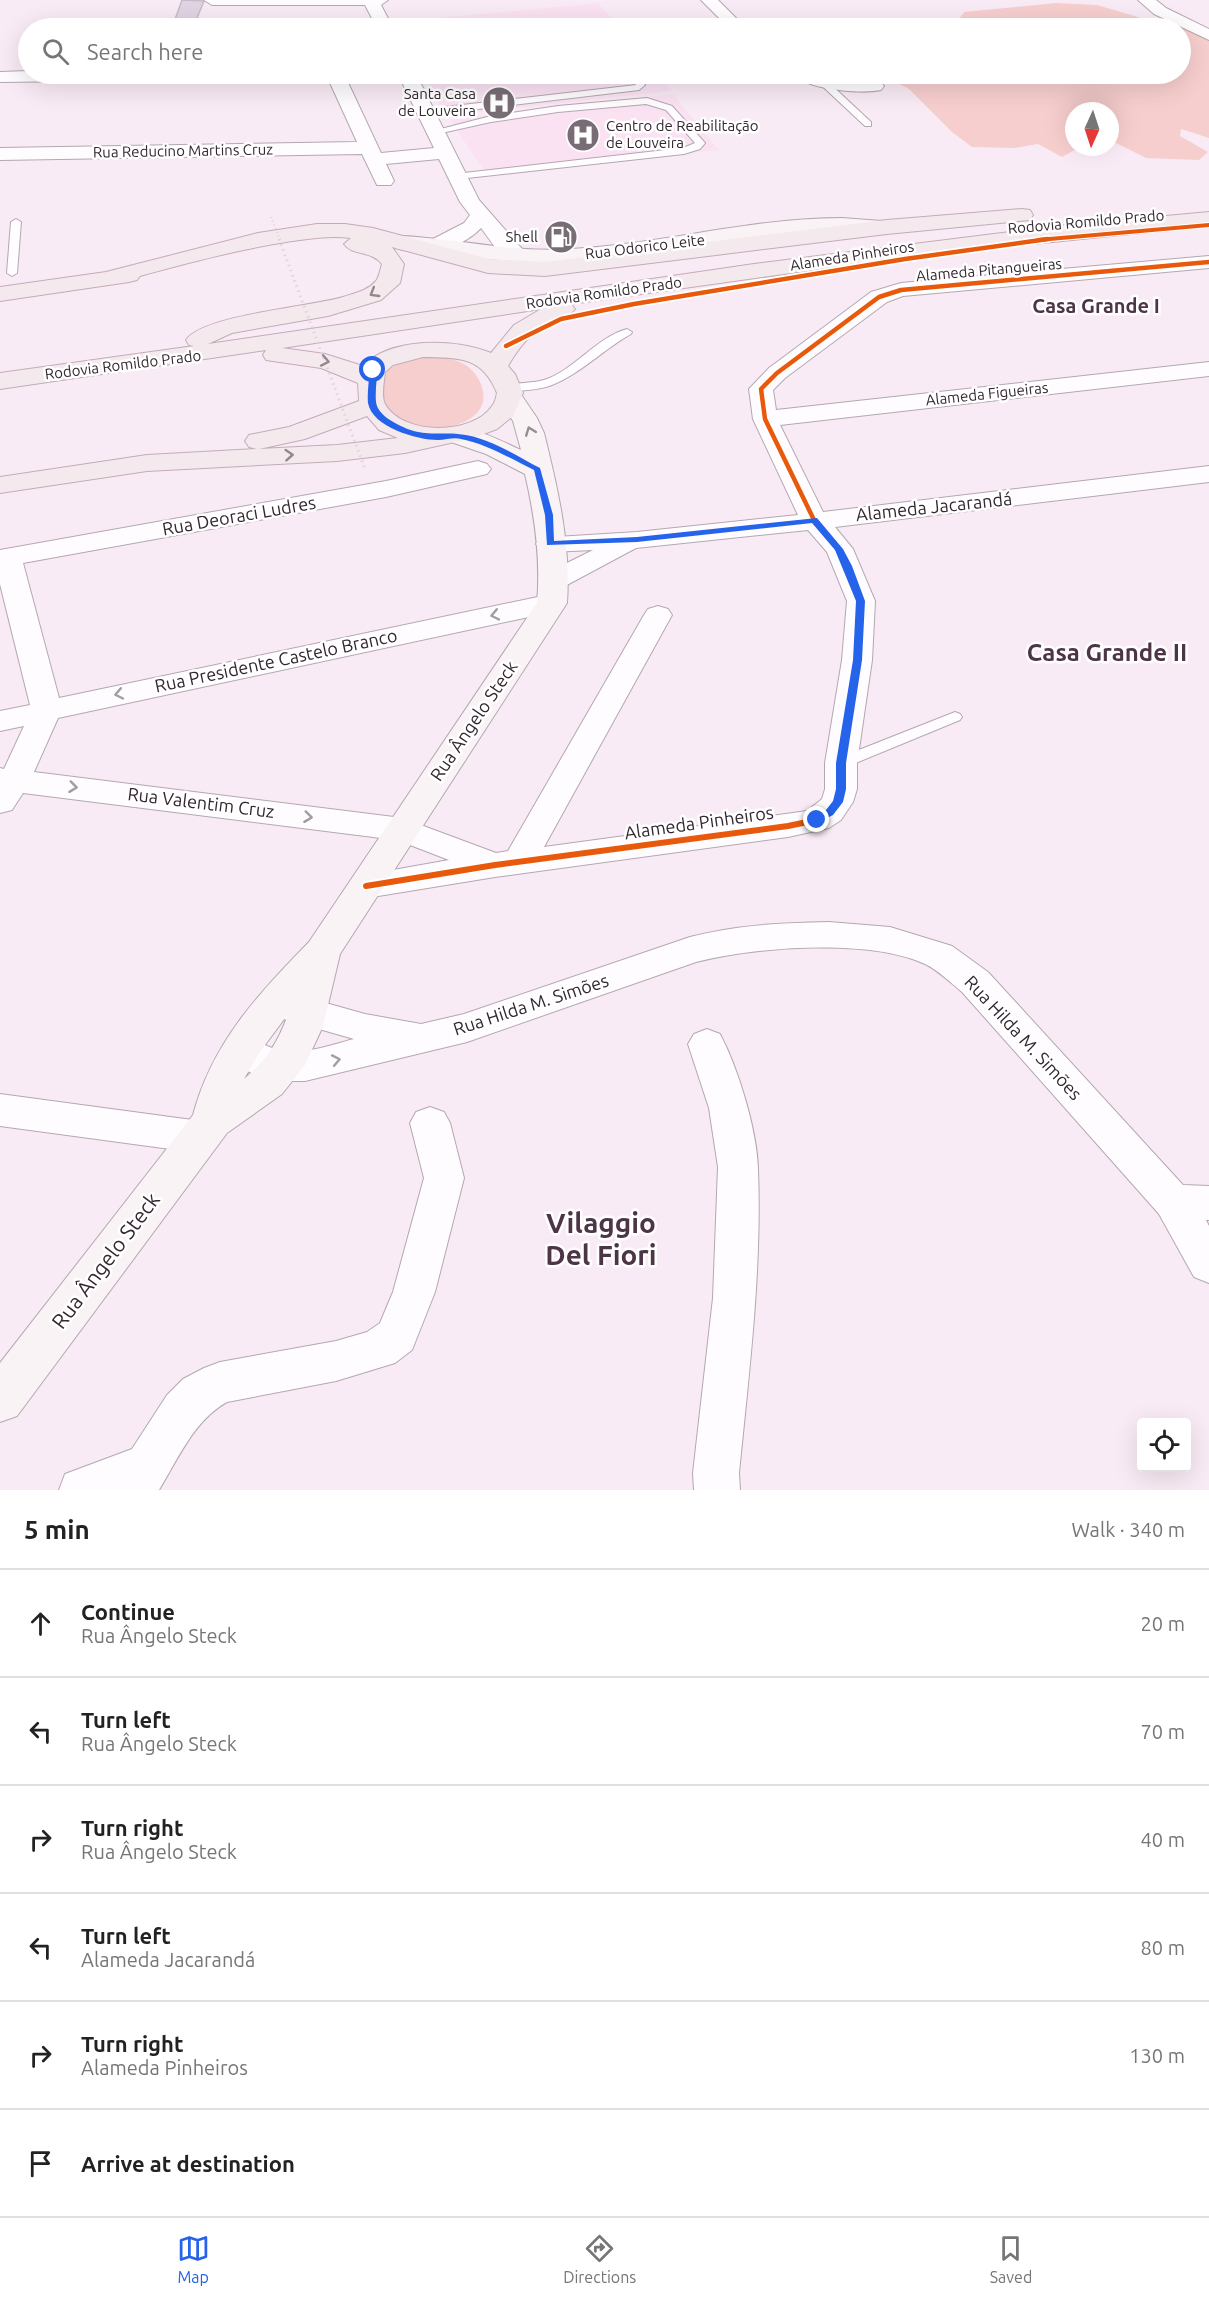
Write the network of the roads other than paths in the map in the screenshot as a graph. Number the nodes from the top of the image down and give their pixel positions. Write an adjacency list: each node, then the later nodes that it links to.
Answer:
1 (212, 0): 6 (street)
2 (371, 0): 3 (street); 6 (street); 8 (street)
3 (380, 0)
4 (709, 0): 9 (street)
5 (1146, 0): 10 (street)
6 (303, 2): 7 (street)
7 (310, 18)
8 (379, 18)
9 (728, 18)
10 (1174, 18)
11 (1191, 26): 12 (street)
12 (1209, 35)
13 (0, 77): 14 (street)
14 (18, 77)
15 (339, 84): 26 (street)
16 (412, 84): 21 (street)
17 (640, 84): 21 (lane)
18 (824, 84): 22 (lane)
19 (832, 84): 20 (street)
20 (875, 86)
21 (427, 112): 23 (street)
22 (868, 124)
23 (437, 131): 24 (street); 27 (lane)
24 (447, 152): 26 (street, Rua Reducino Martins Cruz); 27 (street)
25 (0, 154): 26 (street, Rua Reducino Martins Cruz)
26 (370, 154): 28 (street)
27 (458, 176): 31 (street)
28 (384, 181)
29 (1209, 203): 34 (main road)
30 (1209, 212): 44 (main road, Rodovia Romildo Prado)
31 (482, 215): 36 (street); 37 (street)
32 (1209, 219): 39 (main road, Rodovia Romildo Prado)
33 (16, 222): 40 (lane)
34 (887, 227): 35 (main road); 37 (main road, Rua Odorico Leite)
35 (403, 243): 36 (main road, Rua Odorico Leite); 41 (main road)
36 (441, 244): 37 (main road, Rua Odorico Leite)
37 (515, 255)
38 (1209, 262): 51 (street, Alameda Pitangueiras)
39 (781, 267): 44 (main road, Rodovia Romildo Prado); 46 (main road)
40 (12, 273)
41 (108, 278): 42 (main road); 44 (main road, one-way to 44)
42 (0, 294)
43 (627, 332): 50 (lane)
44 (201, 347): 45 (main road, Rodovia Romildo Prado); 48 (main road, Rodovia Romildo Prado); 49 (main road, one-way to 49)
45 (0, 366)
46 (496, 366): 49 (main road); 50 (main road)
47 (1209, 369): 51 (street, Alameda Figueiras)
48 (0, 381)
49 (372, 392): 52 (main road); 53 (main road)
50 (511, 394): 52 (main road); 55 (main road, one-way to 50)
51 (765, 419): 58 (street, Alameda Pinheiros)
52 (448, 436): 53 (main road, one-way to 52); 55 (main road)
53 (168, 461): 57 (main road)
54 (478, 469): 61 (street, Rua Deoraci Ludres)
55 (537, 469): 60 (main road)
56 (1209, 474): 58 (street, Alameda Jacarandá)
57 (0, 485)
58 (814, 520): 59 (street, Alameda Jacarandá); 67 (street, Alameda Pinheiros)
59 (637, 540): 60 (street, Alameda Jacarandá); 62 (street, Rua Presidente Castelo Branco)
60 (550, 544): 62 (main road)
61 (3, 558): 64 (street)
62 (553, 591): 64 (street, Rua Presidente Castelo Branco, one-way to 64); 69 (main road, Rua Ângelo Steck)
63 (658, 615): 70 (street)
64 (47, 709): 66 (street, Rua Presidente Castelo Branco); 68 (street)
65 (955, 717): 67 (lane)
66 (0, 721)
67 (841, 763): 70 (street, Alameda Pinheiros)
68 (5, 787): 69 (street, Rua Valentim Cruz, one-way to 69)
69 (402, 829): 70 (street, Alameda Pinheiros); 71 (main road, Rua Ângelo Steck)
70 (507, 864): 71 (street, Alameda Pinheiros)
71 (366, 886): 72 (main road, Rua Ângelo Steck)
72 (291, 1008): 73 (street, Rua Hilda M. Simões); 75 (main road, Rua Ângelo Steck); 76 (main road, Rua Ângelo Steck)
73 (422, 1037): 76 (street, Rua Hilda M. Simões, one-way to 73); 80 (street, Rua Hilda M. Simões)
74 (707, 1044): 85 (street)
75 (241, 1047): 76 (street, Rua Hilda M. Simões); 79 (main road, Rua Ângelo Steck)
76 (282, 1067): 79 (main road, Rua Ângelo Steck)
77 (0, 1110): 79 (street)
78 (430, 1123): 83 (street)
79 (206, 1129): 82 (main road, Rua Ângelo Steck)
80 (1191, 1202): 81 (street, Rua Hilda M. Simões)
81 (1209, 1264)
82 (0, 1400)
83 (141, 1478): 84 (street)
84 (82, 1490)
85 (717, 1490)

